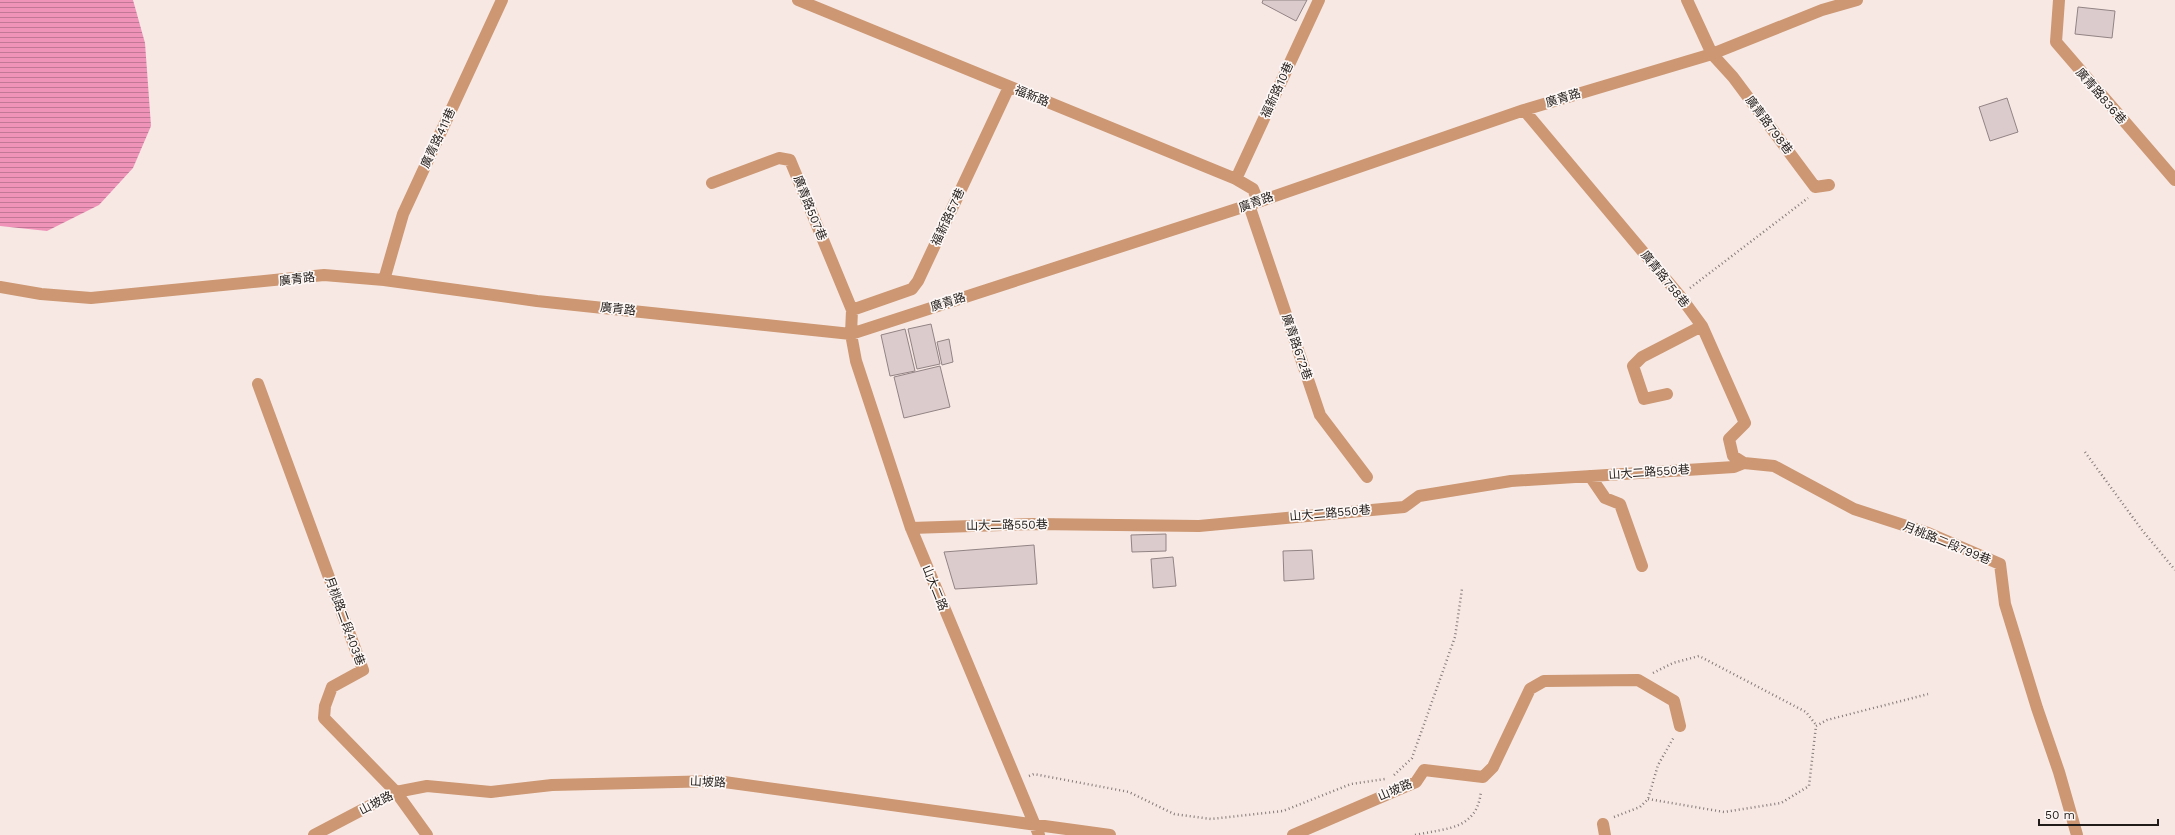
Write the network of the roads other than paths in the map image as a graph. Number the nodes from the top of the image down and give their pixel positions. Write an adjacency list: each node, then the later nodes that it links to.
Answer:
1 (502, 0): 15 (street, 廣青路411巷)
2 (798, 0): 8 (street, 福新路)
3 (1319, 0): 10 (street, 福新路10巷)
4 (1687, 0): 7 (street, 廣青路798巷)
5 (1857, 0): 7 (street, 廣青路)
6 (2059, 0): 11 (street, 廣青路836巷)
7 (1712, 54): 9 (street, 廣青路); 13 (street, 廣青路798巷)
8 (1009, 87): 10 (street, 福新路); 17 (street, 福新路57巷)
9 (1524, 110): 14 (street, 廣青路); 18 (street, 廣青路758巷)
10 (1236, 179): 14 (street, 福新路)
11 (2175, 180)
12 (712, 183): 17 (street, 廣青路507巷)
13 (1829, 185)
14 (1254, 203): 19 (street, 廣青路); 24 (street, 廣青路672巷)
15 (384, 280): 16 (street, 廣青路); 19 (street, 廣青路)
16 (0, 287)
17 (852, 310): 19 (street, 廣青路507巷)
18 (1702, 326): 21 (street); 22 (street, 廣青路758巷)
19 (851, 334): 25 (street, 山大二路)
20 (258, 384): 28 (street, 月桃路二段403巷)
21 (1667, 394)
22 (1744, 463): 23 (street, 山大二路550巷); 34 (street, 月桃路二段799巷)
23 (1590, 476): 25 (street, 山大二路550巷); 26 (street)
24 (1367, 477)
25 (911, 528): 29 (street, 山大二路)
26 (1642, 566)
27 (1680, 726): 33 (street, 山坡路)
28 (396, 792): 29 (street, 山坡路); 30 (street, 山坡路); 31 (street, 月桃路二段403巷)
29 (1036, 830): 32 (street, 山坡路)
30 (314, 835)
31 (427, 835)
32 (1110, 835)
33 (1293, 835)
34 (2077, 835)

